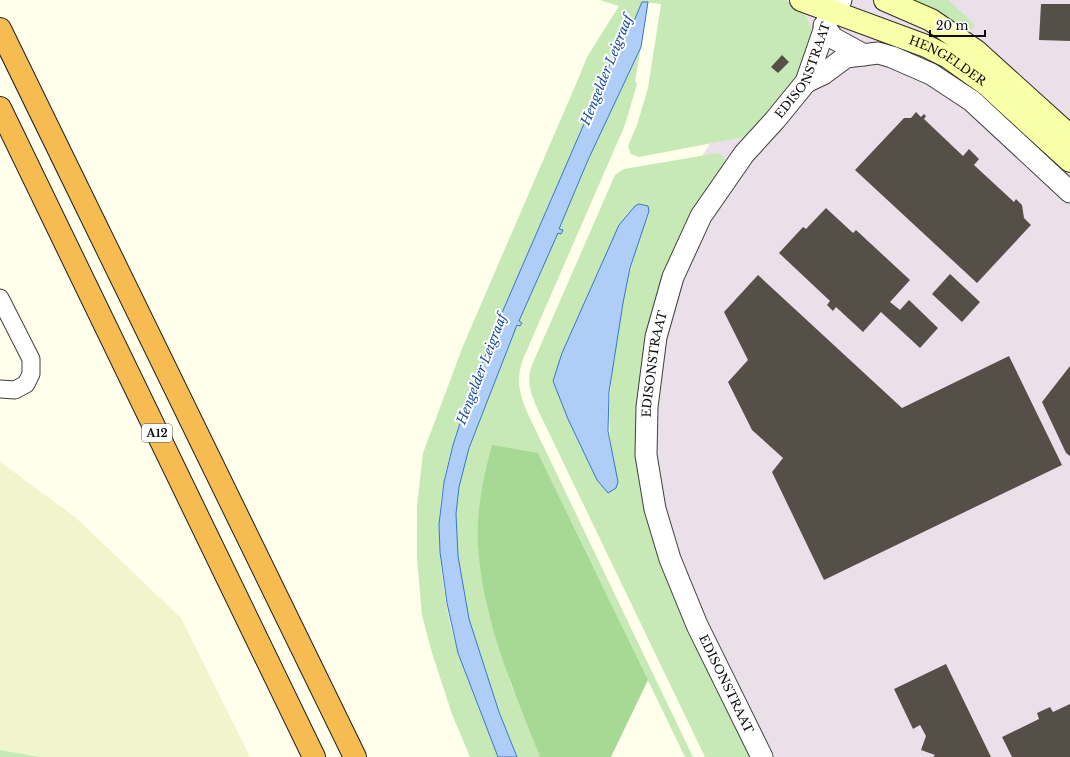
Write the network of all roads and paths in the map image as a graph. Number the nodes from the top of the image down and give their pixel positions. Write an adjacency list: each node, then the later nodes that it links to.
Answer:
1 (801, 0): 3 (main road, HENGELDER)
2 (885, 0): 8 (main road, HENGELDER)
3 (832, 12): 5 (street, HENGELDER); 6 (street, EDISONSTRAAT); 9 (main road, HENGELDER)
4 (0, 29): 14 (highway)
5 (864, 55): 6 (street, HENGELDER); 10 (street, HENGELDER)
6 (806, 82): 15 (street, EDISONSTRAAT)
7 (0, 108): 13 (highway, A12)
8 (1070, 136)
9 (1070, 161)
10 (1070, 192)
11 (0, 298): 12 (street)
12 (0, 389)
13 (314, 757)
14 (355, 757)
15 (762, 757)

